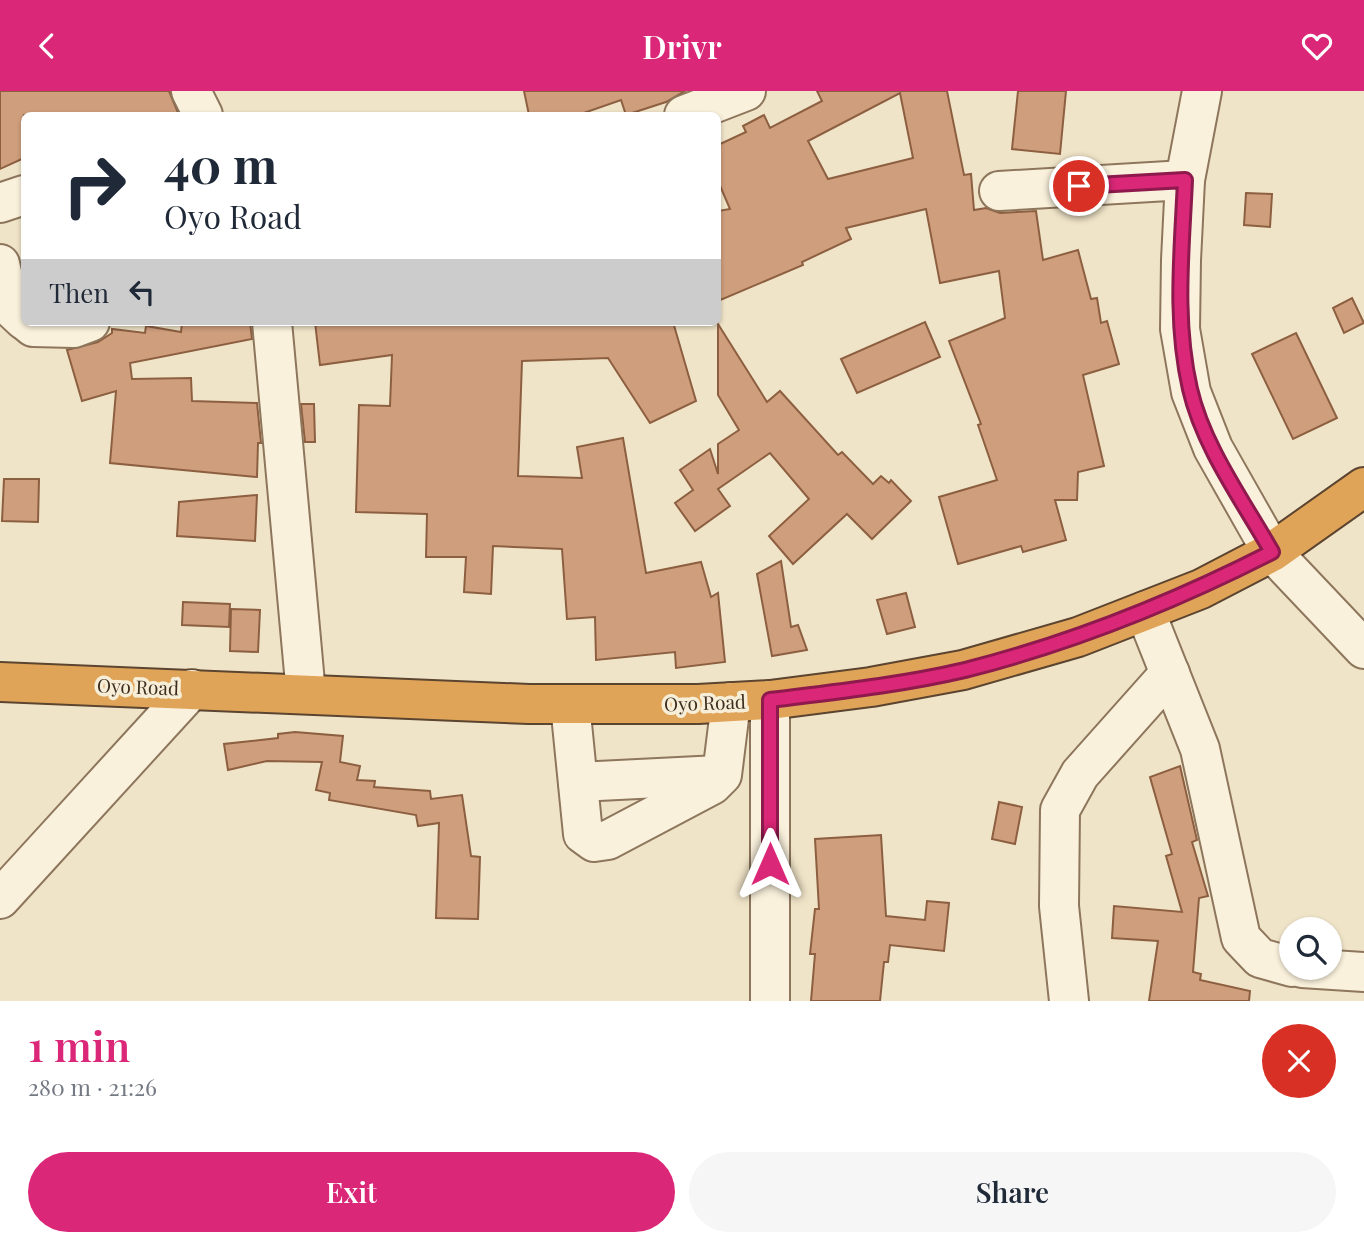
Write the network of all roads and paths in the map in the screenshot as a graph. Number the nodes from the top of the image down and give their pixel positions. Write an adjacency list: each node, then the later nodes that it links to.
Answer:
1 (191, 91): 4 (street)
2 (746, 91): 5 (street)
3 (1202, 91): 6 (street)
4 (202, 112)
5 (692, 112)
6 (1185, 180): 7 (street); 16 (street)
7 (999, 191)
8 (21, 196): 9 (street)
9 (0, 203)
10 (0, 264): 11 (street)
11 (21, 317)
12 (32, 326): 13 (street)
13 (79, 326)
14 (272, 326): 22 (street)
15 (1364, 487): 16 (highway, Oyo Road)
16 (1272, 552): 17 (highway, Oyo Road); 18 (street)
17 (1145, 611): 19 (street); 23 (highway, Oyo Road)
18 (1364, 649)
19 (1170, 673): 29 (street); 33 (street)
20 (0, 682): 21 (highway, Oyo Road)
21 (191, 689): 22 (highway, Oyo Road); 28 (street)
22 (306, 694): 25 (highway, Oyo Road)
23 (770, 700): 24 (highway, Oyo Road); 32 (street)
24 (731, 702): 25 (highway, Oyo Road); 26 (street)
25 (570, 704): 27 (street)
26 (722, 775): 27 (street); 27 (street)
27 (578, 782)
28 (0, 899)
29 (1279, 963)
30 (1342, 971): 31 (street)
31 (1364, 972)
32 (770, 1001)
33 (1069, 1001)

